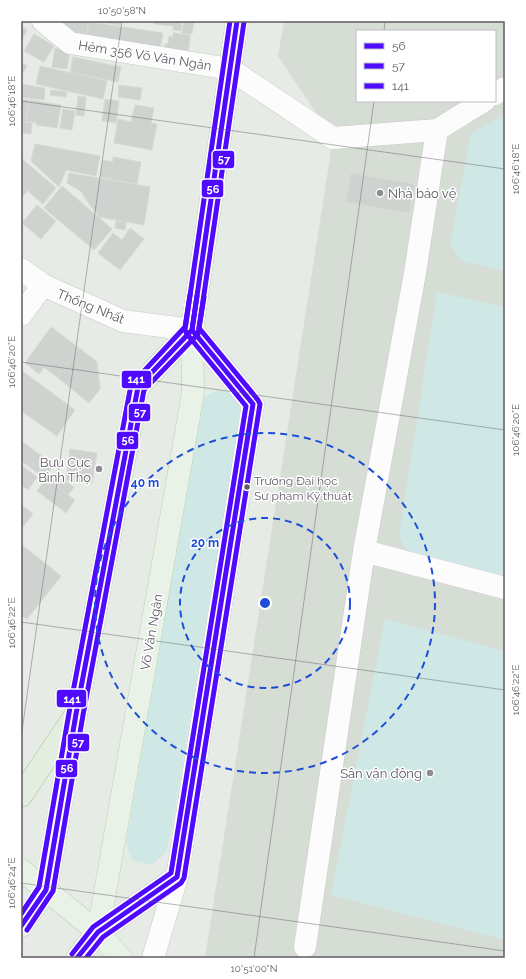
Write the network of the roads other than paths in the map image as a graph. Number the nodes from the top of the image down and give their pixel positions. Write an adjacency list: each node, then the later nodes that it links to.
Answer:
1 (43, 21): 3 (street, Hẻm 356 Võ Văn Ngân)
2 (237, 21): 3 (main road, Võ Văn Ngân)
3 (230, 69): 7 (street); 11 (main road, Võ Văn Ngân)
4 (505, 88): 5 (street)
5 (496, 93)
6 (482, 102): 7 (street)
7 (437, 130): 12 (street)
8 (21, 269): 9 (street, Thống Nhất)
9 (43, 286): 10 (street); 11 (street, Thống Nhất)
10 (21, 315)
11 (192, 330): 14 (main road); 17 (street); 20 (main road, Võ Văn Ngân)
12 (364, 551): 13 (street); 21 (street)
13 (505, 588)
14 (76, 714): 15 (highway); 18 (main road)
15 (21, 796)
16 (21, 870): 18 (main road)
17 (177, 877): 20 (street, Võ Văn Ngân); 24 (street)
18 (46, 890): 19 (main road); 20 (main road)
19 (21, 926)
20 (98, 932): 22 (main road, Võ Văn Ngân); 23 (main road)
21 (305, 947)
22 (77, 958)
23 (121, 958)
24 (153, 958)

